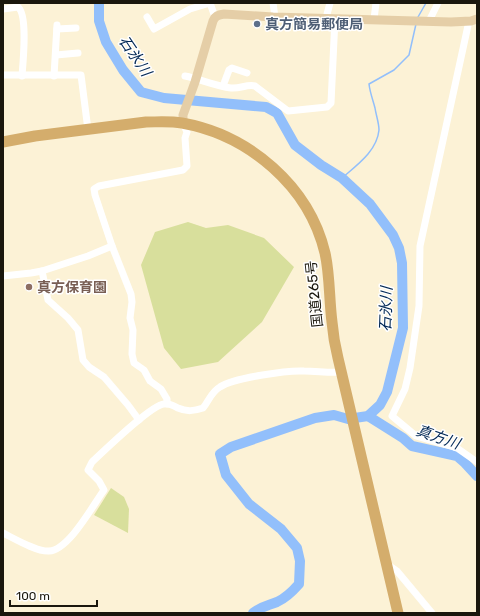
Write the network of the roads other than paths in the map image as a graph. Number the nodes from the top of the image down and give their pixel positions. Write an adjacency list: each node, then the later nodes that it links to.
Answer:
1 (210, 3): 7 (street); 8 (street)
2 (273, 3): 9 (street)
3 (330, 3): 10 (street)
4 (376, 3): 11 (street)
5 (438, 3): 13 (street)
6 (3, 9): 19 (street)
7 (147, 17)
8 (215, 17): 9 (main road); 22 (main road)
9 (275, 17): 10 (main road)
10 (331, 18): 11 (main road); 23 (street)
11 (374, 19): 13 (main road)
12 (473, 20): 13 (main road); 33 (street)
13 (430, 21)
14 (76, 28): 16 (street)
15 (78, 53): 16 (street)
16 (56, 55): 20 (street)
17 (247, 73): 23 (street)
18 (3, 75): 19 (street)
19 (22, 76): 20 (street)
20 (54, 76): 25 (street)
21 (185, 76): 22 (street)
22 (195, 80): 23 (street); 24 (main road)
23 (223, 86)
24 (183, 119): 25 (highway, 国道265号); 27 (street); 30 (highway, 国道265号)
25 (88, 130): 26 (highway, 国道265号)
26 (3, 142)
27 (112, 246): 28 (street); 31 (street)
28 (42, 271): 29 (street); 32 (street)
29 (3, 276)
30 (341, 372): 31 (street); 35 (highway, 国道265号)
31 (167, 404): 32 (street)
32 (139, 420): 34 (street)
33 (477, 462)
34 (3, 533)
35 (387, 564): 36 (highway, 国道265号); 37 (street)
36 (398, 613)
37 (432, 613)

